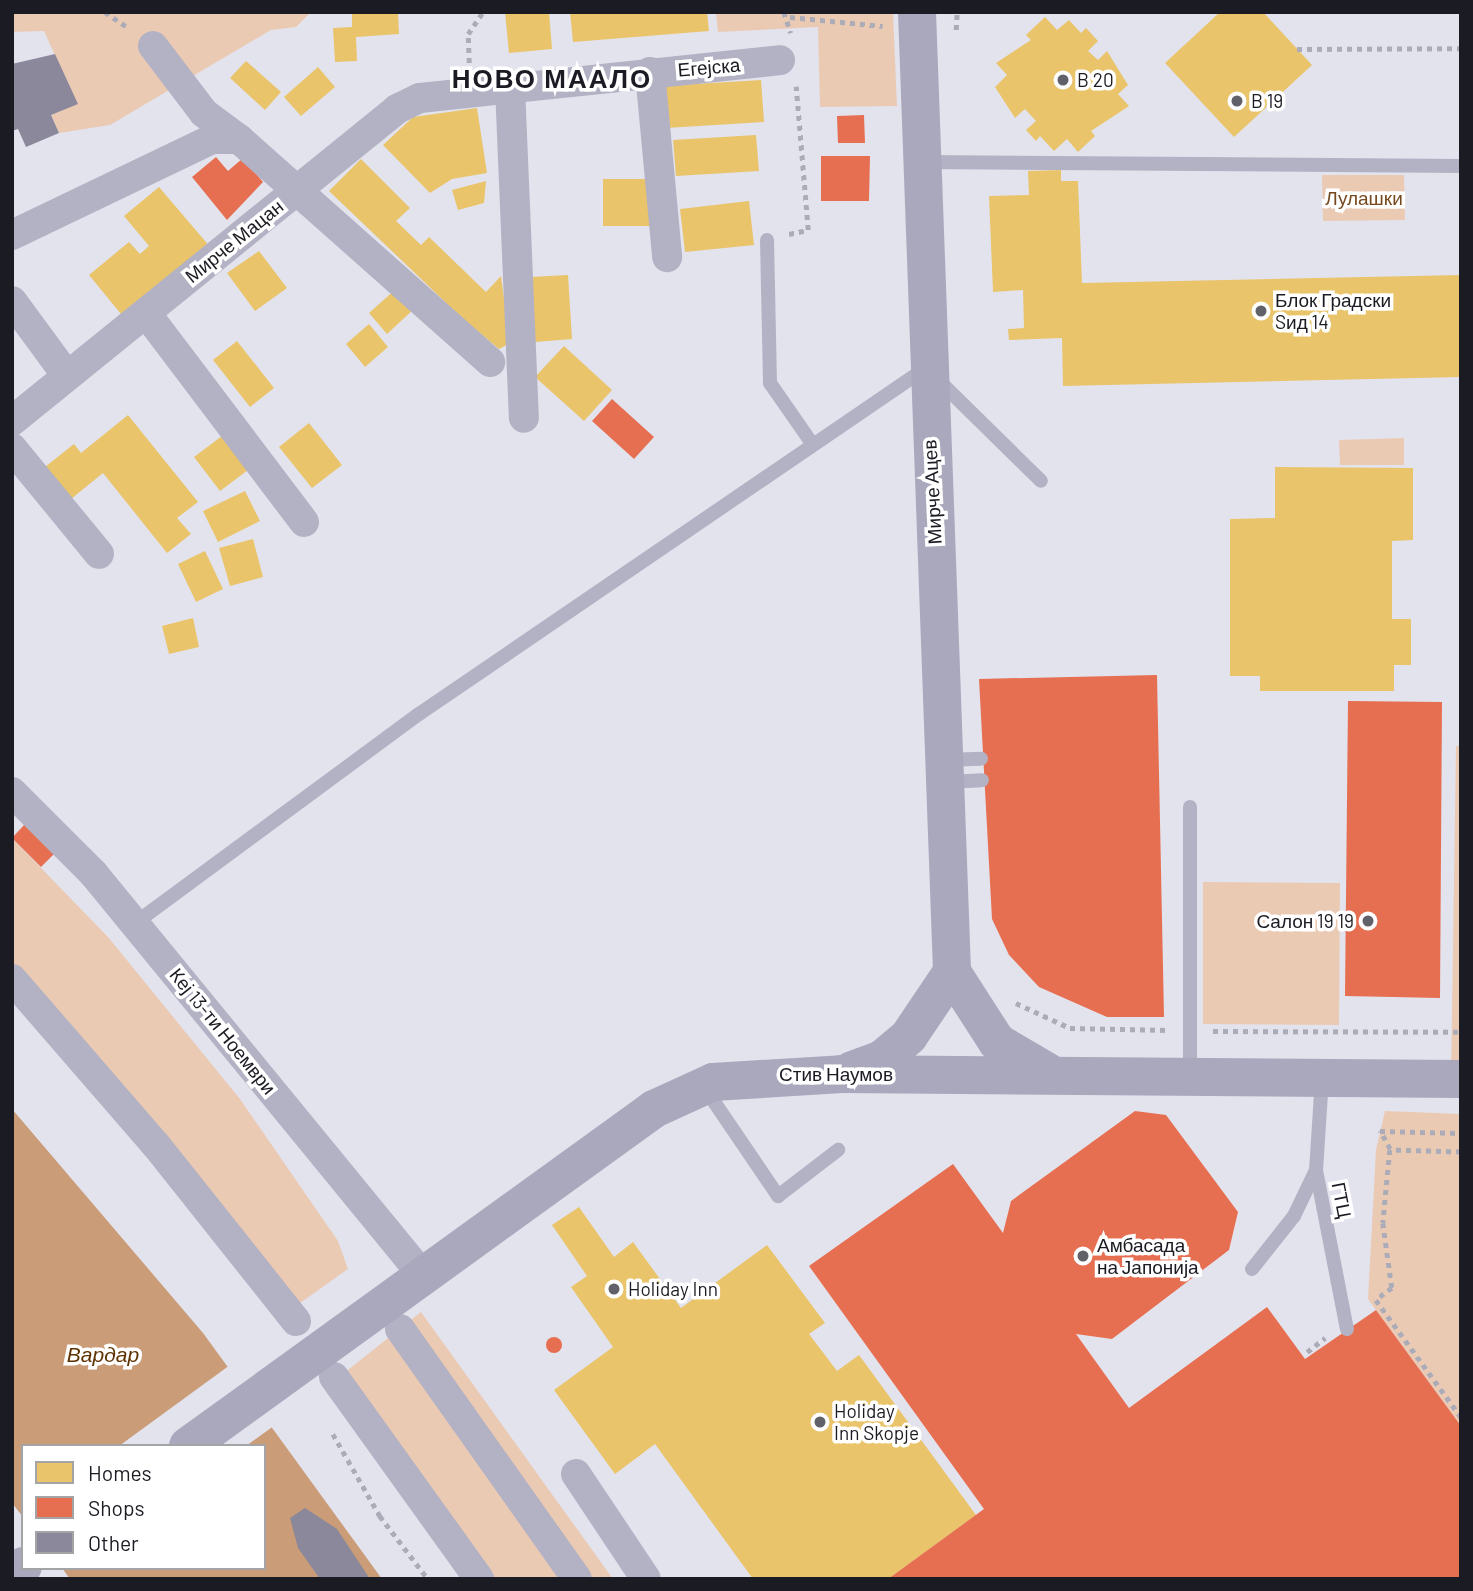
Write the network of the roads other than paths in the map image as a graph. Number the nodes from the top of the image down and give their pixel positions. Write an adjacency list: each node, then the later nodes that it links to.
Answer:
1 (905, 20): 8 (street, Мирче Ацев)
2 (153, 46): 7 (street)
3 (789, 57): 4 (street, Егејска)
4 (650, 72): 5 (street, Егејска); 13 (street)
5 (510, 87): 6 (street, Егејска); 19 (street)
6 (470, 90): 10 (street, Мирче Мацан)
7 (239, 139): 10 (street); 11 (street)
8 (922, 162): 9 (lane); 17 (street, Мирче Ацев)
9 (1461, 166)
10 (293, 193): 15 (street, Мирче Мацан); 16 (street)
11 (12, 234)
12 (768, 240): 21 (lane)
13 (667, 257)
14 (12, 301): 18 (street)
15 (146, 313): 18 (street, Мирче Мацан); 24 (street)
16 (490, 362)
17 (926, 368): 21 (lane); 23 (lane); 29 (street, Мирче Ацев)
18 (68, 376): 20 (street, Мирче Мацан)
19 (524, 418)
20 (12, 421)
21 (811, 442): 28 (lane)
22 (12, 448): 25 (street)
23 (1041, 481)
24 (304, 522)
25 (99, 554)
26 (12, 792): 28 (street, Кеј 13-ти Ноември)
27 (1190, 807): 33 (lane)
28 (134, 924): 40 (street, Кеј 13-ти Ноември)
29 (952, 972): 31 (street); 32 (street)
30 (12, 979): 41 (street)
31 (842, 1074): 32 (street, Стив Наумов); 36 (street, Стив Наумов)
32 (1057, 1075): 33 (street, Стив Наумов)
33 (1190, 1076): 34 (street, Стив Наумов)
34 (1322, 1077): 35 (street, Стив Наумов); 38 (lane, ГТЦ)
35 (1461, 1079)
36 (703, 1086): 37 (lane); 40 (street, Стив Наумов)
37 (838, 1150)
38 (1317, 1170): 39 (lane); 43 (lane, ГТЦ)
39 (1252, 1269)
40 (425, 1278): 44 (street, Стив Наумов)
41 (296, 1321)
42 (400, 1329): 48 (street)
43 (1347, 1329)
44 (317, 1371): 45 (street, Стив Наумов); 47 (street)
45 (191, 1444)
46 (576, 1474): 49 (street)
47 (479, 1579)
48 (577, 1579)
49 (646, 1579)

